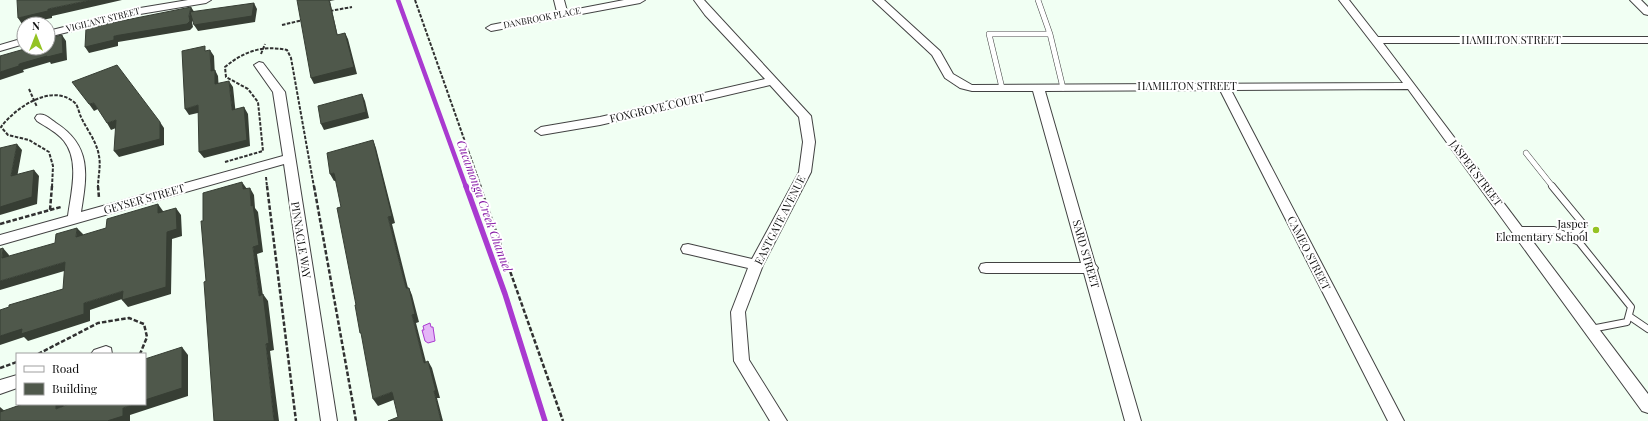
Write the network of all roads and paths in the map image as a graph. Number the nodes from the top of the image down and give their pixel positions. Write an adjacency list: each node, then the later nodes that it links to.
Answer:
1 (206, 0): 17 (street, VIGILANT STREET)
2 (415, 0): 56 (path)
3 (559, 0): 13 (street)
4 (640, 0): 13 (street, DANBROOK PLACE)
5 (699, 0): 24 (street, EASTGATE AVENUE)
6 (878, 0): 27 (street, HAMILTON STREET)
7 (1038, 0): 18 (lane)
8 (1344, 0): 19 (street, JASPER STREET)
9 (1635, 0): 12 (street)
10 (352, 8): 11 (path)
11 (329, 11)
12 (1648, 12)
13 (563, 14): 16 (street, DANBROOK PLACE)
14 (308, 19): 15 (path)
15 (282, 25)
16 (491, 28)
17 (56, 32)
18 (1050, 34): 27 (lane); 29 (lane)
19 (1375, 40): 20 (street, HAMILTON STREET); 26 (street, JASPER STREET)
20 (1648, 40)
21 (16, 43): 22 (street)
22 (1, 46)
23 (259, 65): 34 (street, PINNACLE WAY)
24 (772, 81): 32 (street, FOXGROVE COURT); 41 (street, EASTGATE AVENUE)
25 (1223, 86): 26 (street, HAMILTON STREET); 29 (street, HAMILTON STREET); 59 (street, CAMEO STREET)
26 (1411, 86): 37 (street, JASPER STREET)
27 (1002, 88): 28 (street, HAMILTON STREET)
28 (1038, 88): 29 (street, HAMILTON STREET); 43 (street, SARD STREET)
29 (1063, 88)
30 (29, 89): 31 (path)
31 (40, 118): 36 (street)
32 (541, 131)
33 (1526, 153): 38 (lane)
34 (289, 158): 36 (street, GEYSER STREET); 55 (street, PINNACLE WAY)
35 (259, 177): 54 (path)
36 (74, 219): 39 (street, GEYSER STREET)
37 (1517, 230): 38 (lane); 45 (street, JASPER STREET)
38 (1570, 238): 44 (lane)
39 (0, 240)
40 (688, 249): 41 (street)
41 (756, 266): 57 (street, EASTGATE AVENUE)
42 (986, 268): 43 (street)
43 (1091, 268): 58 (street, SARD STREET)
44 (1629, 316): 45 (lane); 46 (lane)
45 (1591, 329): 53 (street, JASPER STREET)
46 (1648, 329)
47 (40, 353): 48 (path)
48 (140, 353)
49 (16, 362): 50 (path)
50 (0, 368)
51 (16, 381): 52 (street)
52 (0, 387)
53 (1648, 406)
54 (296, 421)
55 (330, 421)
56 (563, 421)
57 (779, 421)
58 (1133, 421)
59 (1396, 421)

